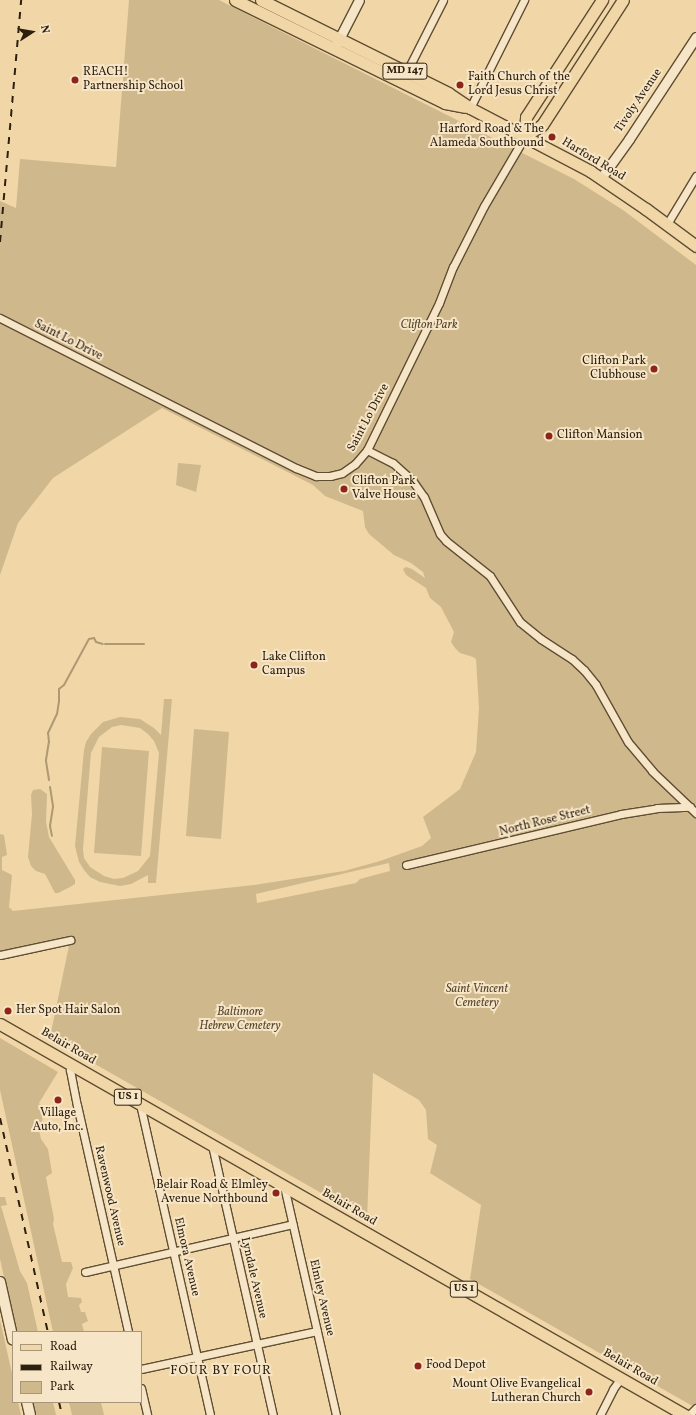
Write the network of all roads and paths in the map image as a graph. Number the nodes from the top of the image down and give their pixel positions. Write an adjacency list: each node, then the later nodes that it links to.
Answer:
1 (236, 0): 9 (main road, Harford Road / MD 147)
2 (261, 0): 8 (main road, Harford Road / MD 147)
3 (359, 0): 11 (street)
4 (442, 0): 12 (street)
5 (524, 0): 14 (street)
6 (602, 0): 15 (main road)
7 (623, 0): 15 (main road)
8 (273, 3): 9 (street); 11 (main road, Harford Road / MD 147)
9 (266, 15): 11 (main road, Harford Road / MD 147)
10 (696, 37): 17 (street, Tivoly Avenue)
11 (336, 44): 12 (main road, Harford Road / MD 147); 13 (main road, Harford Road / MD 147)
12 (406, 72): 13 (street); 14 (main road, Harford Road / MD 147)
13 (401, 82): 14 (main road, Harford Road / MD 147)
14 (470, 108): 15 (main road, Harford Road / MD 147)
15 (525, 136): 17 (main road, Harford Road / MD 147); 21 (street, Saint Lo Drive)
16 (696, 176): 18 (street)
17 (601, 178): 18 (main road, Harford Road / MD 147)
18 (667, 224): 19 (main road, Harford Road / MD 147)
19 (696, 246)
20 (0, 318): 21 (street, Saint Lo Drive)
21 (367, 450): 22 (street)
22 (690, 807): 23 (street); 24 (street, North Rose Street)
23 (696, 813)
24 (406, 866)
25 (70, 940): 26 (street)
26 (0, 955)
27 (0, 1024): 28 (main road, Belair Road / US 1)
28 (73, 1065): 29 (main road, Belair Road / US 1); 35 (street, Ravenwood Avenue)
29 (140, 1104): 30 (main road, Belair Road / US 1); 34 (street, Elmora Avenue)
30 (212, 1145): 31 (main road, Belair Road / US 1); 33 (street, Lyndale Avenue)
31 (284, 1186): 32 (street, Elmley Avenue); 44 (main road, Belair Road / US 1)
32 (293, 1224): 33 (street); 39 (street, Elmley Avenue)
33 (233, 1238): 34 (street); 41 (street, Lyndale Avenue)
34 (174, 1252): 35 (street); 42 (street, Elmora Avenue)
35 (113, 1266): 36 (street); 38 (street, Ravenwood Avenue)
36 (85, 1272)
37 (0, 1282): 40 (main road)
38 (128, 1331)
39 (317, 1331): 41 (street); 52 (street, Elmley Avenue)
40 (12, 1336)
41 (257, 1344): 42 (street); 51 (street, Lyndale Avenue)
42 (197, 1356): 43 (street); 50 (street, Elmora Avenue)
43 (142, 1369)
44 (621, 1378): 53 (street); 54 (main road, Belair Road / US 1)
45 (142, 1392): 49 (street)
46 (27, 1403): 48 (main road)
47 (696, 1408): 54 (street)
48 (30, 1415)
49 (147, 1415)
50 (210, 1415)
51 (273, 1415)
52 (336, 1415)
53 (600, 1415)
54 (685, 1415)

